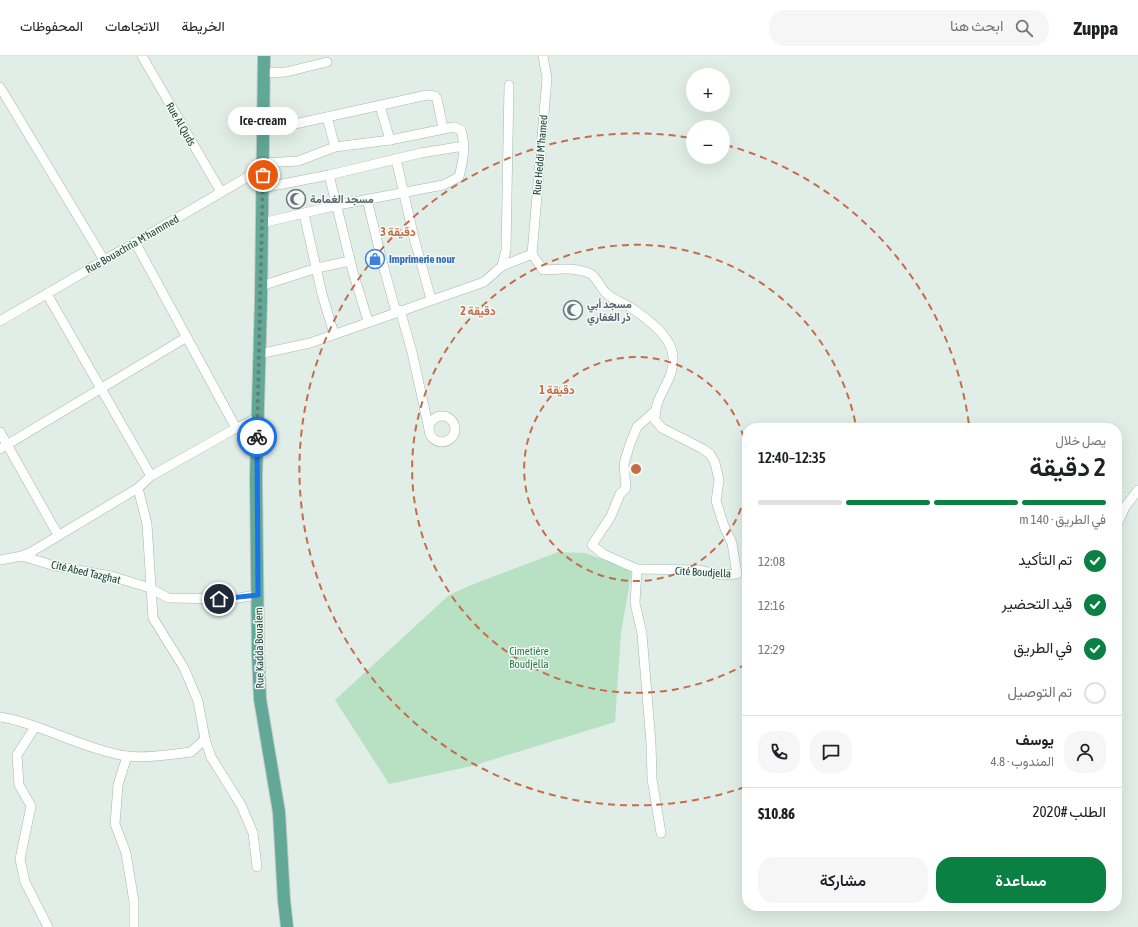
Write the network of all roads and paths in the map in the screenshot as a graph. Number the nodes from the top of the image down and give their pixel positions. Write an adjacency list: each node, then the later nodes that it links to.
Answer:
1 (142, 56): 19 (street, Rue Al Quds)
2 (264, 56): 5 (main road, Rue Kadda Boualem)
3 (543, 56): 26 (street, Rue Heddi M'hamed)
4 (327, 62): 5 (street)
5 (264, 73): 11 (main road, Rue Kadda Boualem)
6 (509, 85): 29 (street)
7 (0, 87): 27 (street)
8 (380, 106): 9 (street); 10 (street); 12 (street)
9 (327, 117): 11 (street); 14 (street)
10 (443, 128): 12 (street); 13 (street)
11 (263, 131): 16 (main road, Rue Kadda Boualem)
12 (390, 140): 14 (street)
13 (464, 146): 15 (street); 20 (street)
14 (335, 147): 16 (street)
15 (396, 159): 17 (street); 20 (street)
16 (263, 165): 18 (main road, Rue Kadda Boualem); 19 (street, Rue Bouachria M'hammed)
17 (329, 175): 18 (street); 22 (street)
18 (262, 188): 24 (main road, Rue Kadda Boualem)
19 (221, 192): 25 (street, Rue Bouachria M'hammed)
20 (404, 192): 21 (street); 33 (street)
21 (367, 199): 22 (street); 34 (street)
22 (338, 205): 23 (street); 28 (street)
23 (304, 214): 24 (street); 30 (street)
24 (262, 223): 31 (main road, Rue Kadda Boualem)
25 (135, 242): 27 (street, Rue Bouachria M'hammed); 38 (street)
26 (532, 254): 29 (street); 41 (street)
27 (104, 260): 32 (street, Rue Bouachria M'hammed)
28 (350, 261): 30 (street); 36 (street)
29 (502, 266): 33 (street)
30 (317, 268): 31 (street); 37 (street)
31 (261, 286): 39 (main road, Rue Kadda Boualem)
32 (46, 294): 35 (street, Rue Bouachria M'hammed); 40 (street)
33 (432, 299): 34 (street)
34 (398, 311): 36 (street); 44 (street)
35 (0, 321)
36 (368, 321): 37 (street)
37 (334, 334): 39 (street)
38 (186, 337): 40 (street); 43 (street)
39 (259, 354): 42 (main road, Rue Kadda Boualem)
40 (101, 387): 46 (street); 47 (street)
41 (654, 411): 54 (street); 54 (street, Cité Boudjella)
42 (257, 418): 43 (street, Cité Abed Tazghat); 56 (main road, Rue Kadda Boualem)
43 (236, 428): 47 (street, Cité Abed Tazghat)
44 (429, 429)
45 (0, 432): 46 (street)
46 (3, 447): 51 (street)
47 (152, 476): 48 (street, Cité Abed Tazghat)
48 (138, 488): 51 (street, Cité Abed Tazghat); 55 (street)
49 (1138, 490): 50 (street)
50 (1122, 514)
51 (58, 535): 52 (street, Cité Abed Tazghat)
52 (22, 556): 53 (street, Cité Abed Tazghat); 55 (street, Cité Abed Tazghat)
53 (0, 560)
54 (638, 569): 61 (street)
55 (150, 588): 56 (street, Cité Abed Tazghat); 59 (street)
56 (258, 595): 65 (main road, Rue Kadda Boualem)
57 (0, 717): 58 (street)
58 (35, 727): 60 (street); 63 (street)
59 (205, 739): 60 (street); 62 (street)
60 (127, 756): 64 (street)
61 (661, 833)
62 (258, 867)
63 (48, 927)
64 (134, 927)
65 (287, 927)

